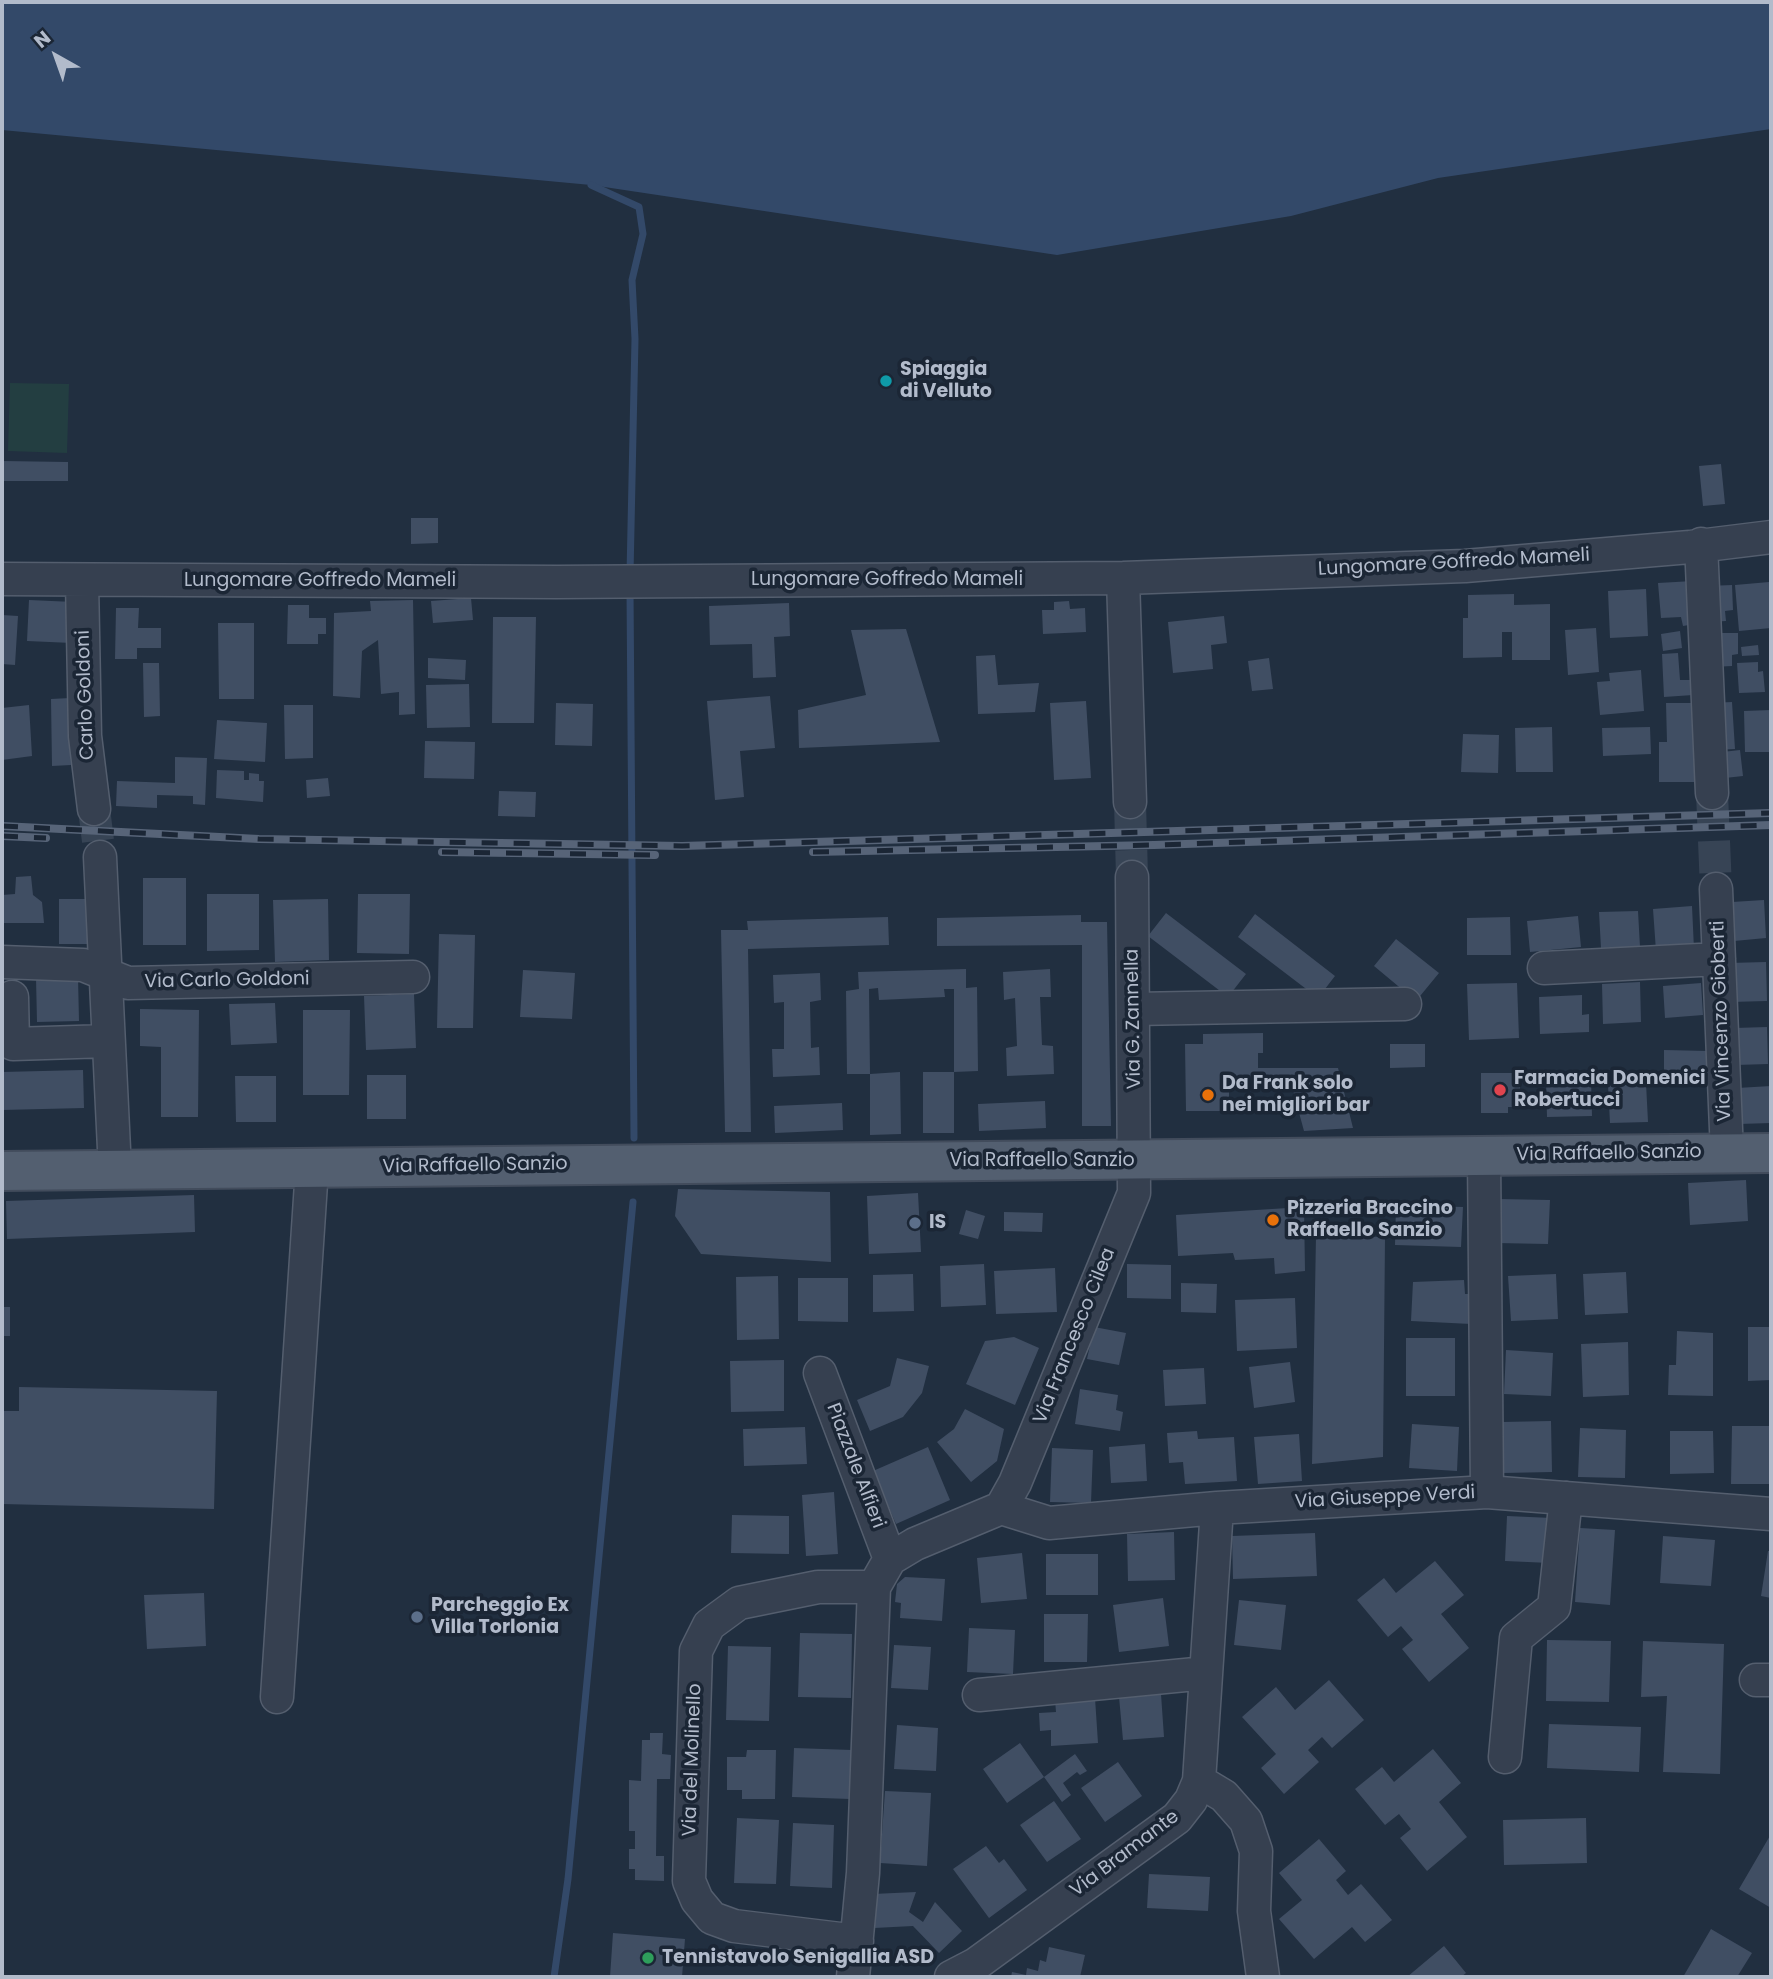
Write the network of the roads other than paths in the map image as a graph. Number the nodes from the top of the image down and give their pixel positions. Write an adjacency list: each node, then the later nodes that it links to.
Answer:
1 (1771, 537): 2 (street, Lungomare Goffredo Mameli)
2 (1700, 544): 3 (street, Lungomare Goffredo Mameli); 6 (street)
3 (1123, 578): 5 (street, Lungomare Goffredo Mameli); 7 (street)
4 (2, 579): 5 (street, Lungomare Goffredo Mameli)
5 (82, 580): 8 (street, Carlo Goldoni)
6 (1712, 793)
7 (1130, 802)
8 (94, 809)
9 (100, 857): 15 (street)
10 (1132, 877): 19 (street, Via G. Zannella)
11 (1716, 889): 12 (street, Via Vincenzo Gioberti)
12 (1719, 959): 14 (street); 21 (street, Via Vincenzo Gioberti)
13 (2, 962): 15 (street, Via Carlo Goldoni)
14 (1544, 968)
15 (106, 974): 16 (street, Via Carlo Goldoni); 20 (street)
16 (413, 977)
17 (12, 997): 20 (street)
18 (1405, 1004): 19 (street)
19 (1134, 1009): 24 (street, Via G. Zannella)
20 (108, 1041): 26 (street)
21 (1727, 1153): 22 (main road, Via Raffaello Sanzio); 23 (main road, Via Raffaello Sanzio)
22 (1771, 1153)
23 (1484, 1156): 24 (main road, Via Raffaello Sanzio); 29 (street)
24 (1136, 1161): 25 (main road, Via Raffaello Sanzio); 31 (street, Via Francesco Cilea)
25 (312, 1168): 26 (main road, Via Raffaello Sanzio); 38 (street)
26 (115, 1170): 27 (main road, Via Raffaello Sanzio)
27 (2, 1171)
28 (820, 1373): 34 (street, Piazzale Alfieri)
29 (1488, 1492): 30 (street, Via Giuseppe Verdi); 32 (street, Via Giuseppe Verdi)
30 (1566, 1498): 33 (street, Via Giuseppe Verdi); 39 (street)
31 (1000, 1507): 32 (street, Via Giuseppe Verdi); 34 (street)
32 (1217, 1508): 36 (street, Via Bramante)
33 (1771, 1514)
34 (890, 1559): 35 (street)
35 (874, 1587): 41 (street); 41 (street, Via del Molinello)
36 (1206, 1673): 37 (street); 40 (street, Via Bramante)
37 (979, 1695)
38 (277, 1697)
39 (1505, 1757)
40 (1199, 1781): 42 (street, Via Bramante); 44 (street)
41 (857, 1941): 43 (street)
42 (963, 1970)
43 (853, 1977)
44 (1263, 1977)

